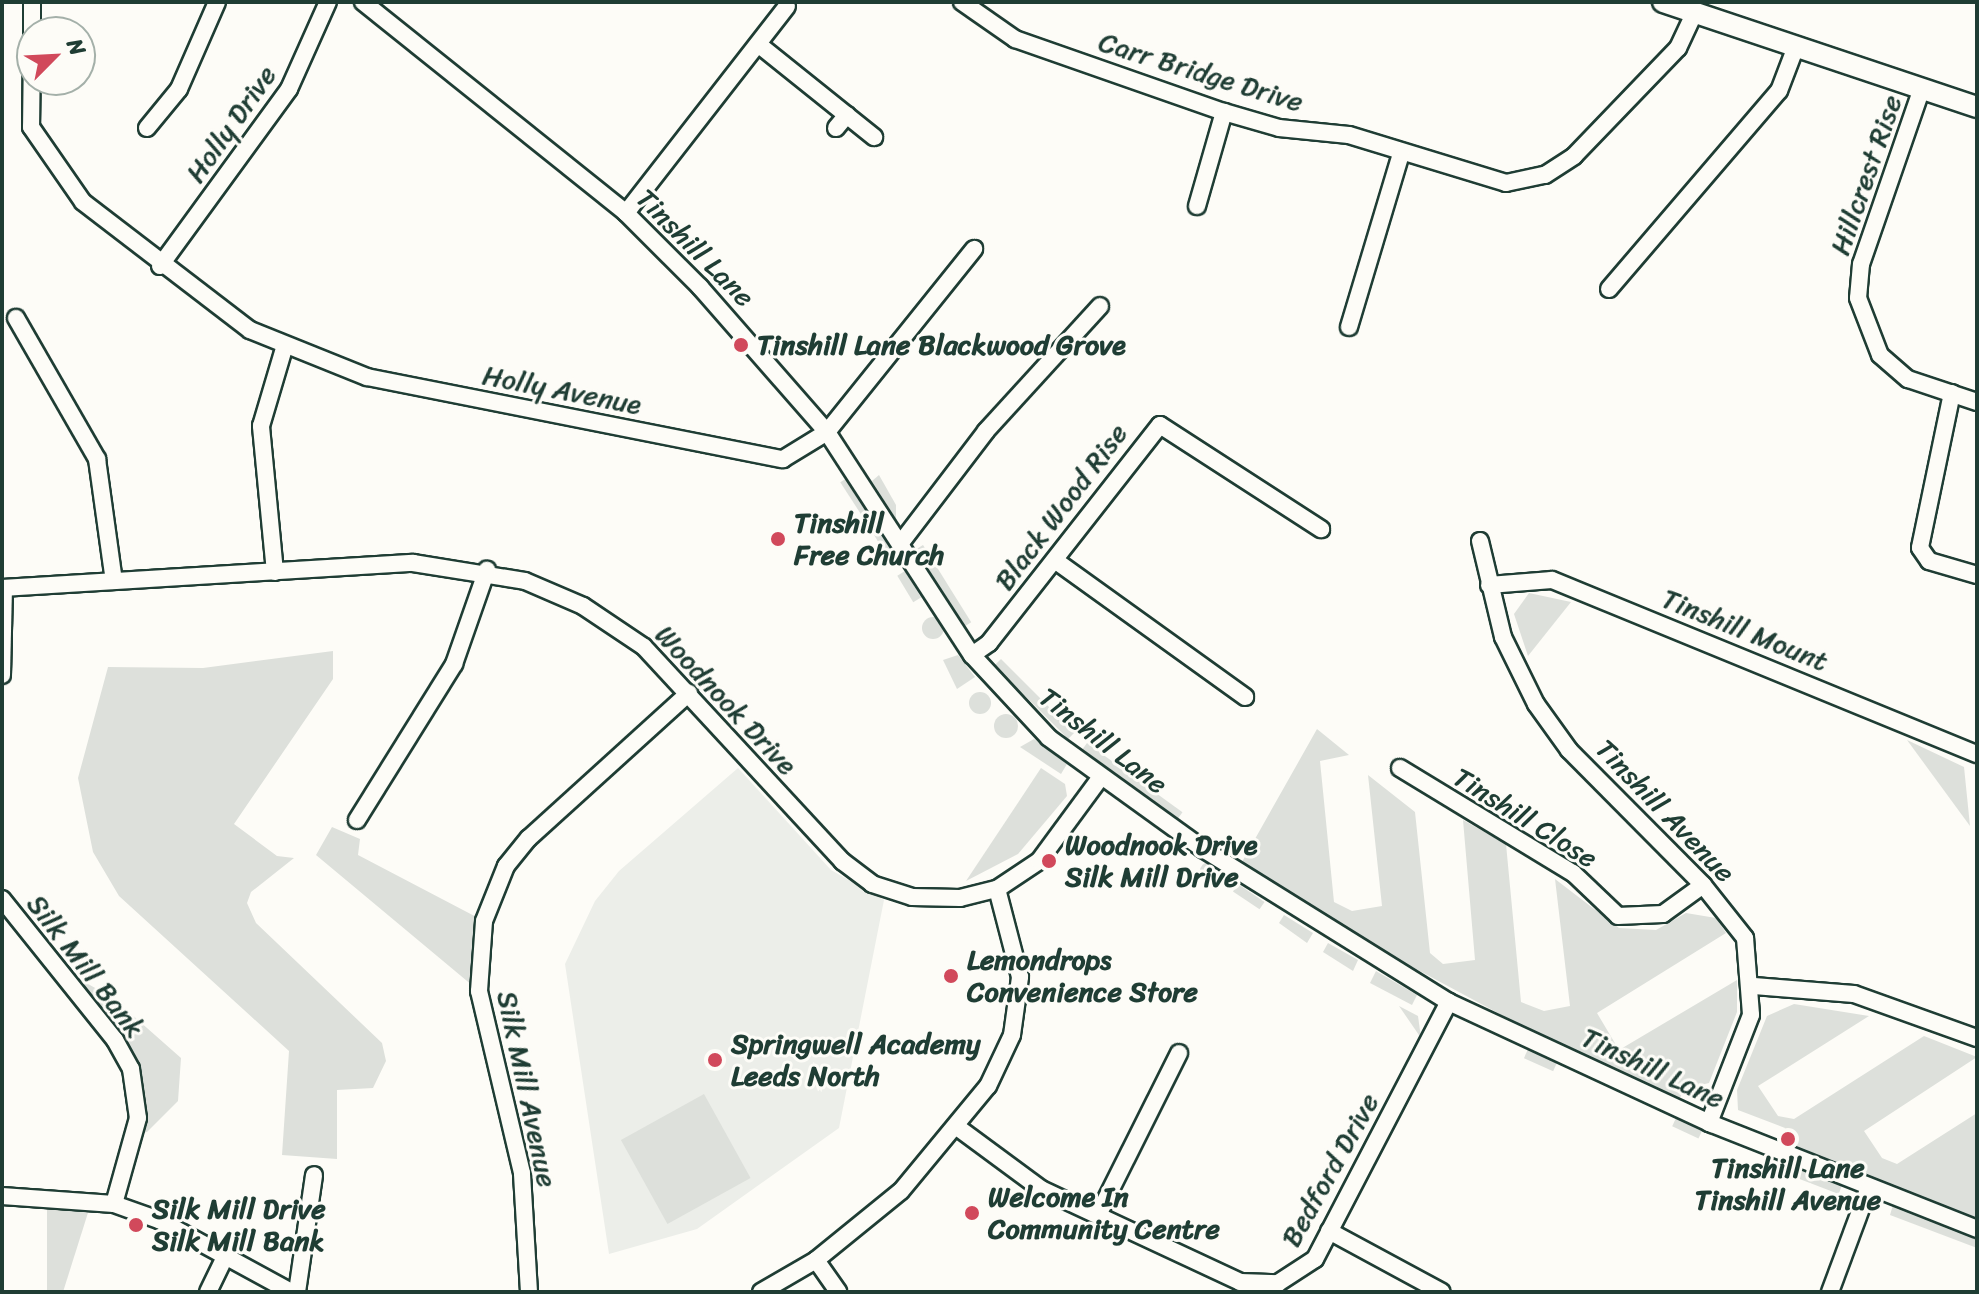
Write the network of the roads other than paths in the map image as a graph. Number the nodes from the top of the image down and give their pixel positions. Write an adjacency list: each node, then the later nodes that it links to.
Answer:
1 (217, 2): 14 (street)
2 (328, 2): 20 (street, Holly Drive)
3 (363, 2): 18 (street, Tinshill Lane)
4 (962, 2): 13 (street, Carr Bridge Drive)
5 (1663, 2): 7 (street)
6 (787, 6): 8 (street)
7 (1694, 13): 9 (street); 16 (street, Carr Bridge Drive)
8 (758, 44): 15 (street); 18 (street)
9 (1795, 49): 10 (street); 21 (street)
10 (1922, 88): 12 (street); 26 (street, Hillcrest Rise)
11 (31, 96): 20 (street, Holly Avenue)
12 (1977, 107)
13 (1224, 112): 16 (street, Carr Bridge Drive); 17 (street)
14 (147, 128)
15 (874, 137)
16 (1401, 154): 24 (street)
17 (1197, 206)
18 (626, 213): 28 (street, Tinshill Lane)
19 (974, 249): 28 (street, Holly Avenue)
20 (160, 266): 25 (street, Holly Avenue)
21 (1609, 289)
22 (1100, 306): 31 (street)
23 (16, 318): 36 (street)
24 (1349, 327)
25 (285, 345): 28 (street, Holly Avenue); 34 (street)
26 (1952, 393): 27 (street, Hillcrest Rise); 35 (street)
27 (1977, 402)
28 (827, 432): 31 (street, Tinshill Lane)
29 (1321, 529): 32 (street, Black Wood Rise)
30 (1480, 541): 37 (street, Tinshill Avenue)
31 (900, 544): 39 (street, Tinshill Lane)
32 (1056, 561): 39 (street, Black Wood Rise); 42 (street)
33 (487, 570): 34 (street, Woodnook Drive); 41 (street, Woodnook Drive); 46 (street)
34 (275, 572): 36 (street, Woodnook Drive)
35 (1977, 575)
36 (114, 581): 38 (street, Woodnook Drive)
37 (1489, 585): 43 (street, Tinshill Mount); 47 (street, Tinshill Avenue)
38 (3, 588): 40 (street)
39 (972, 655): 45 (street, Tinshill Lane)
40 (2, 675)
41 (689, 693): 48 (street, Woodnook Drive); 67 (street, Silk Mill Avenue)
42 (1245, 697)
43 (1977, 754)
44 (1400, 768): 47 (street, Tinshill Close)
45 (1101, 777): 48 (street, Woodnook Drive); 51 (street, Tinshill Lane)
46 (357, 820)
47 (1703, 885): 50 (street, Tinshill Avenue)
48 (997, 889): 55 (street)
49 (2, 899): 59 (street, Silk Mill Bank)
50 (1754, 986): 52 (street); 54 (street, Tinshill Avenue)
51 (1449, 1002): 54 (street, Tinshill Lane); 62 (street, Bedford Drive)
52 (1977, 1038)
53 (1179, 1053): 60 (street)
54 (1709, 1123): 57 (street, Tinshill Lane)
55 (957, 1127): 60 (street, Bedford Drive); 64 (street)
56 (314, 1175): 66 (street)
57 (1869, 1187): 61 (street, Tinshill Lane); 71 (street)
58 (2, 1196): 59 (street)
59 (114, 1204): 63 (street)
60 (1098, 1215): 62 (street, Bedford Drive)
61 (1977, 1229)
62 (1329, 1231): 70 (street)
63 (226, 1255): 65 (street); 66 (street)
64 (816, 1260): 68 (street); 69 (street)
65 (208, 1292)
66 (294, 1292)
67 (529, 1292)
68 (761, 1292)
69 (838, 1292)
70 (1442, 1292)
71 (1830, 1292)

